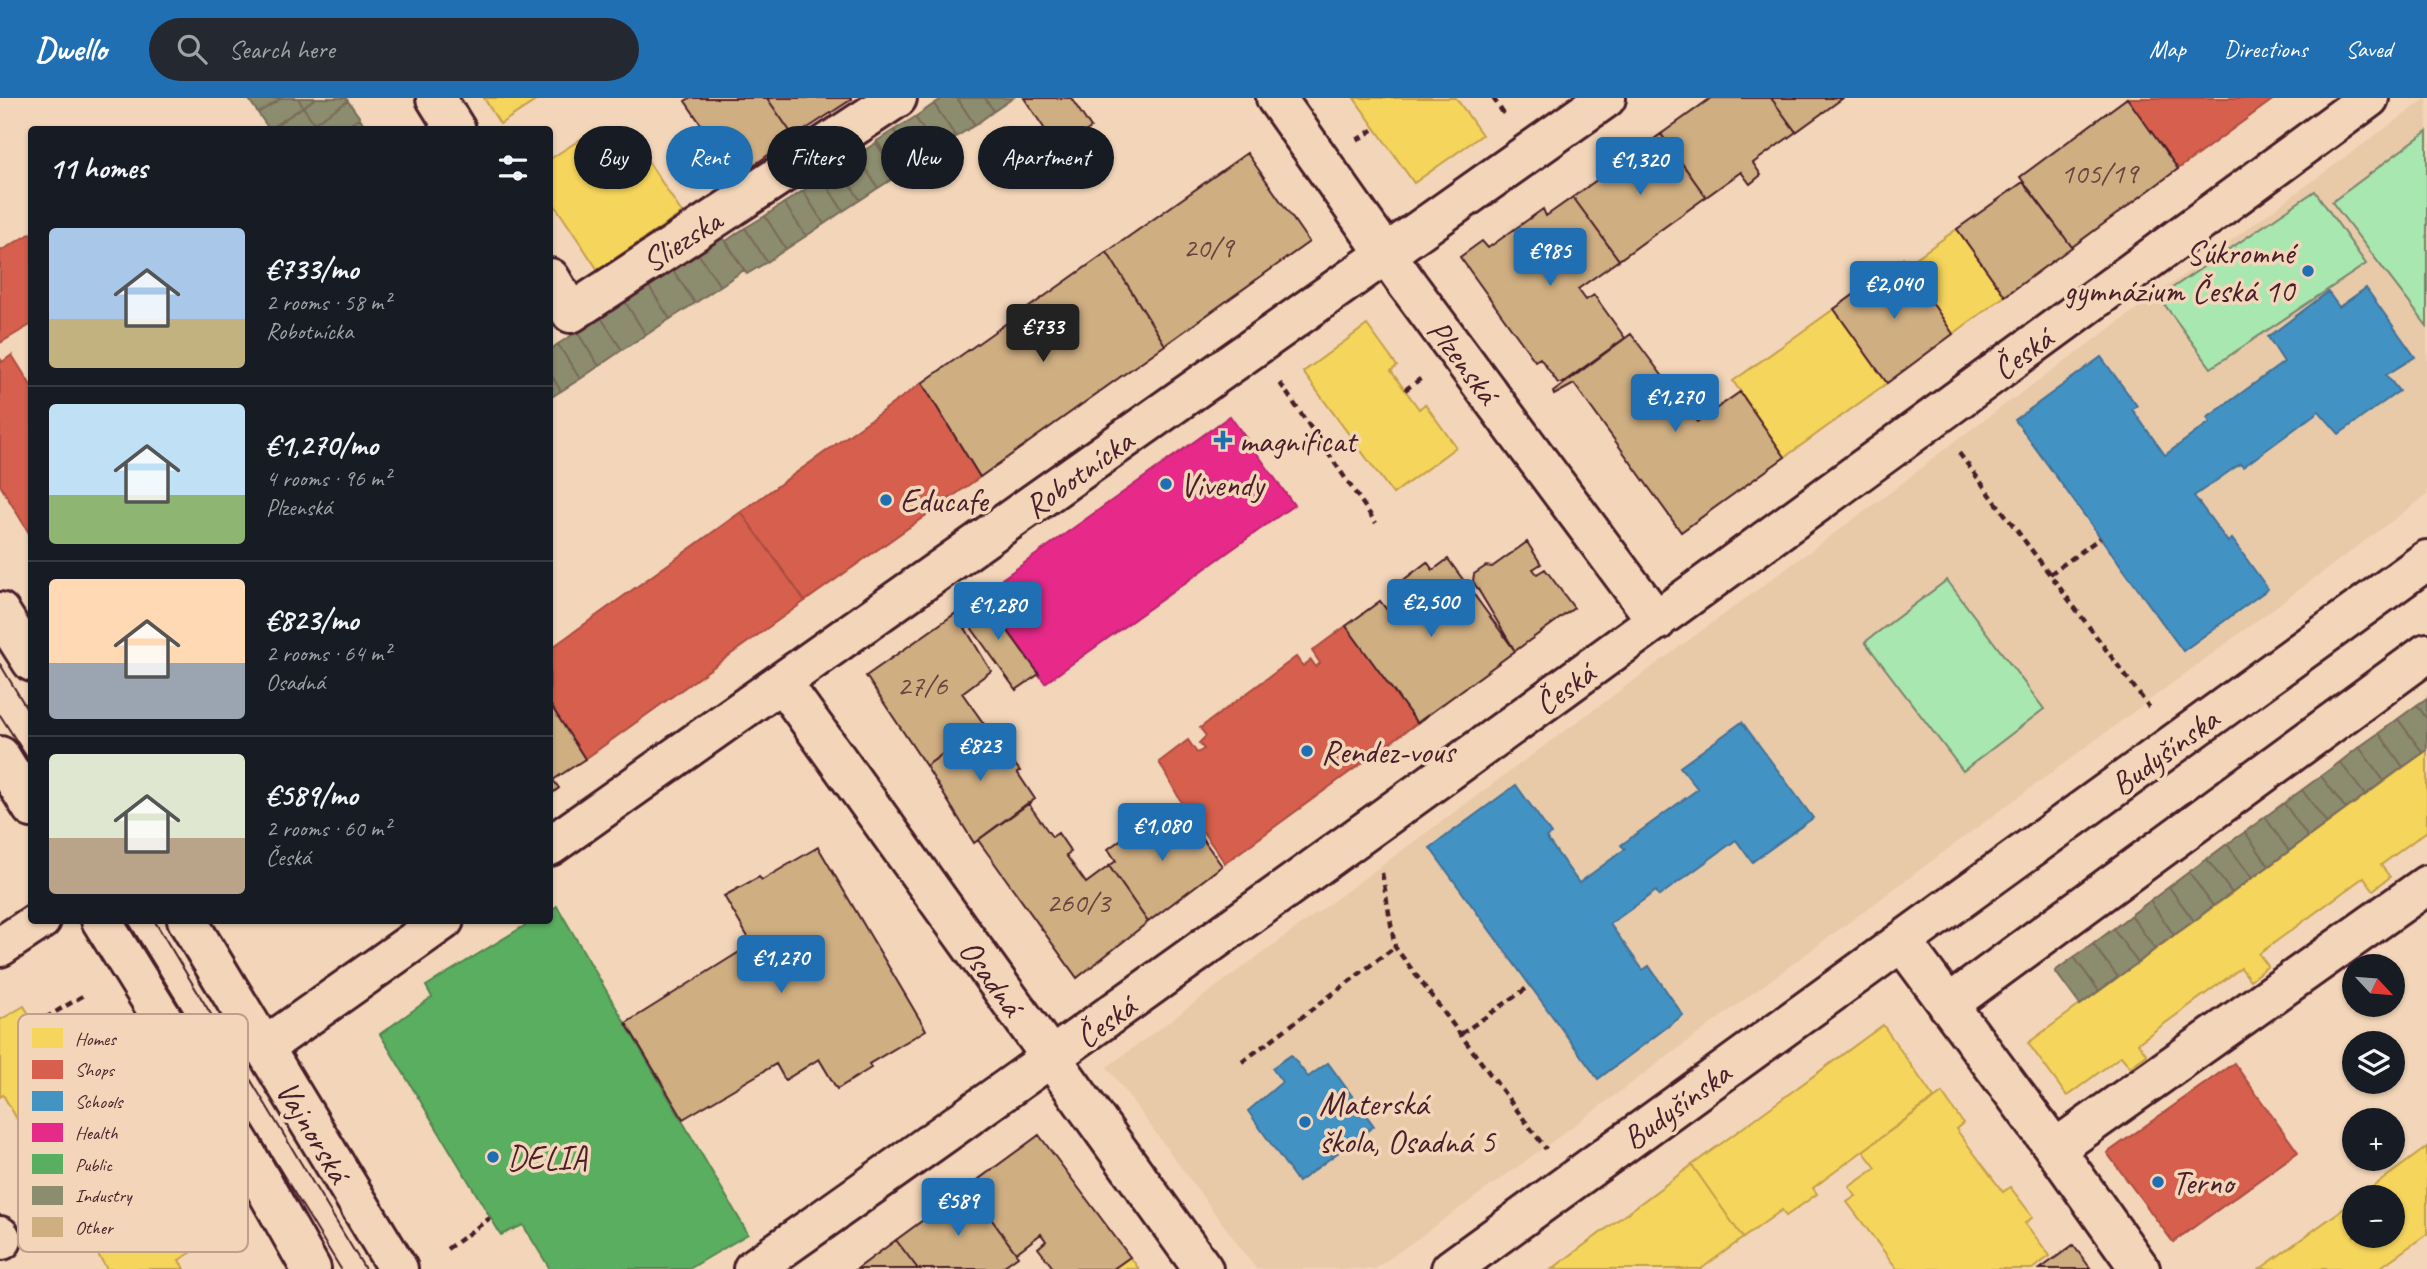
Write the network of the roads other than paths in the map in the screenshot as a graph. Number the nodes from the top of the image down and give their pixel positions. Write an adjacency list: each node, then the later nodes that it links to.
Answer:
1 (436, 98): 6 (street)
2 (897, 98): 8 (street, Sliezska)
3 (1276, 98): 7 (street, Plzenská)
4 (1606, 98): 7 (street, Robotnícka)
5 (2369, 98): 11 (street, Česká)
6 (454, 126)
7 (1385, 253): 11 (street, Plzenská); 14 (street, Robotnícka)
8 (553, 283)
9 (2427, 560): 23 (street, Budyšínska)
10 (0, 612): 13 (street)
11 (1657, 621): 30 (street, Česká)
12 (2427, 653): 25 (street)
13 (28, 656)
14 (783, 684): 17 (street, Robotnícka); 30 (street, Osadná)
15 (0, 756): 16 (street)
16 (28, 802)
17 (553, 844)
18 (2427, 885): 31 (street)
19 (35, 924): 24 (street)
20 (103, 924): 26 (street)
21 (189, 924): 27 (street, Vajnorská)
22 (438, 924): 29 (street)
23 (1902, 942): 25 (street); 37 (street, Budyšínska)
24 (0, 947)
25 (1948, 1005): 31 (street)
26 (159, 1014)
27 (243, 1014)
28 (248, 1023): 29 (street, Vajnorská)
29 (263, 1048): 34 (street, Vajnorská)
30 (1051, 1059): 35 (street, Česká); 36 (street, Osadná)
31 (2055, 1149): 38 (street)
32 (248, 1157): 33 (street)
33 (311, 1269)
34 (398, 1269)
35 (753, 1269)
36 (1203, 1269)
37 (1451, 1269)
38 (2140, 1269)

